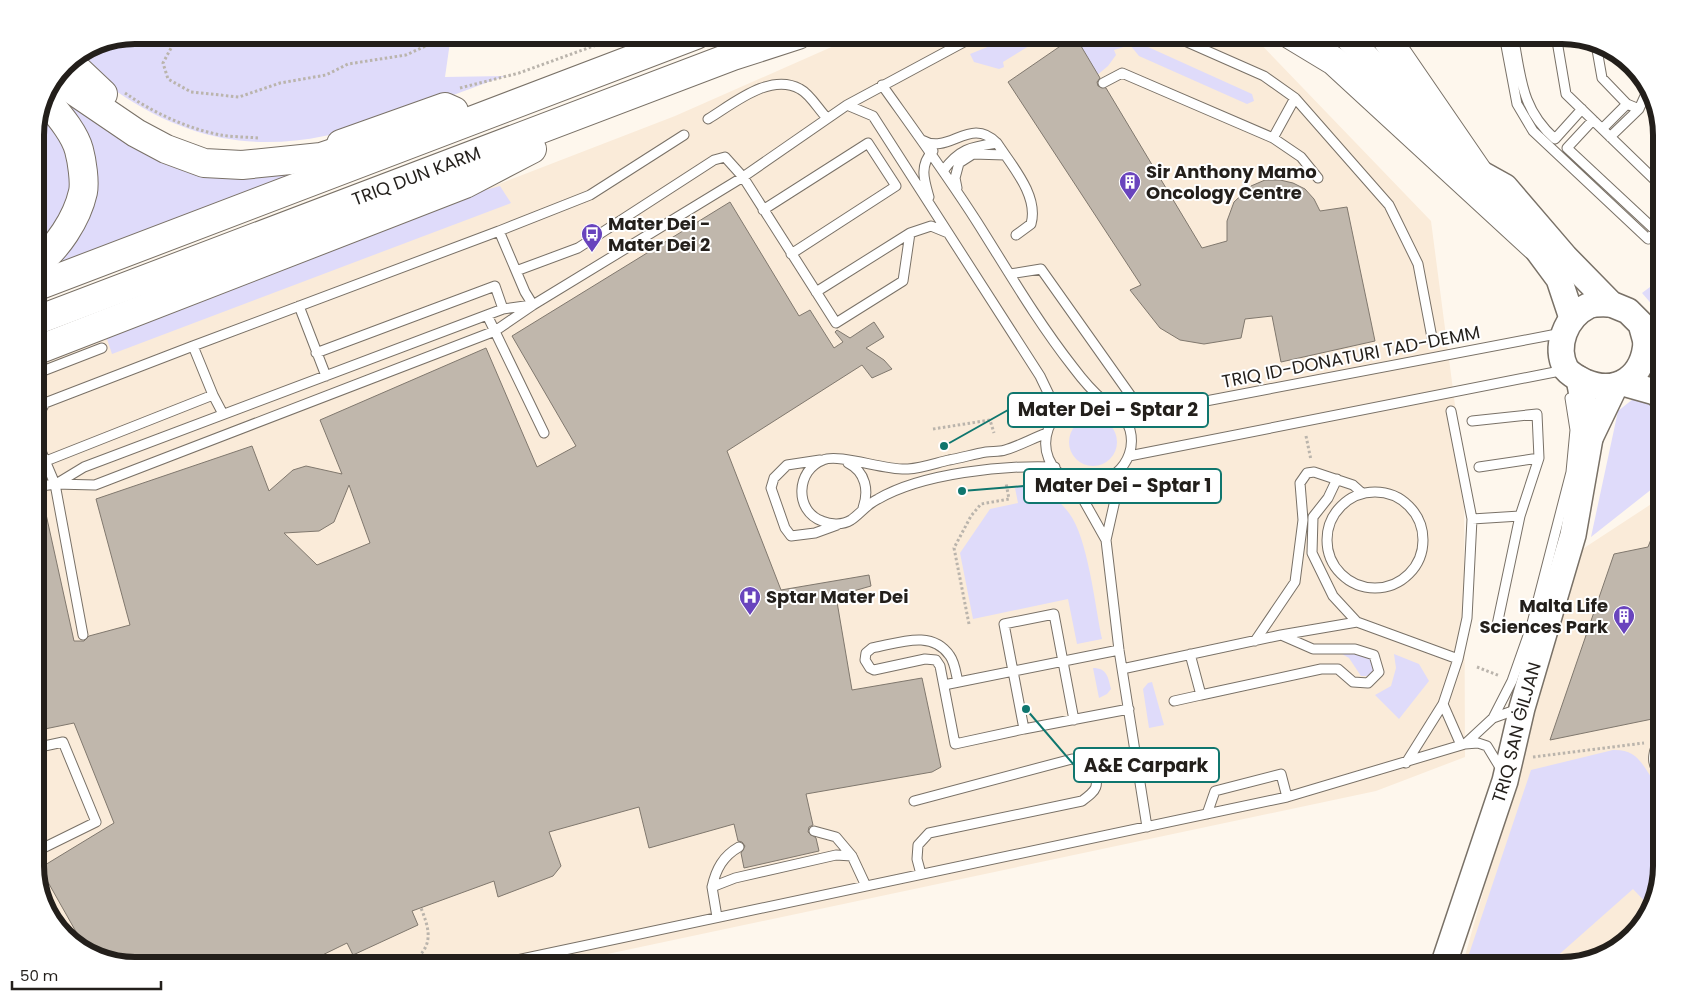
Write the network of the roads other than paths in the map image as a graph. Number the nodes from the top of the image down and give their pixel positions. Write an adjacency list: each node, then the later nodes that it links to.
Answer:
1 (634, 44): 20 (highway)
2 (672, 44): 57 (highway, TRIQ DUN KARM)
3 (770, 44): 17 (highway, TRIQ DUN KARM)
4 (960, 44): 16 (lane)
5 (1191, 44): 19 (lane)
6 (1306, 44): 52 (highway)
7 (1354, 44): 39 (main road)
8 (1390, 44): 39 (highway)
9 (1506, 44): 50 (lane)
10 (1515, 44): 24 (lane)
11 (1558, 44): 24 (lane)
12 (1597, 51): 22 (lane)
13 (74, 67): 20 (highway)
14 (61, 82): 20 (highway)
15 (1103, 83): 32 (lane)
16 (882, 85): 23 (lane); 33 (lane)
17 (642, 91): 64 (highway, TRIQ DUN KARM); 70 (highway)
18 (1645, 97): 25 (lane)
19 (1295, 98): 32 (lane); 68 (lane)
20 (454, 101)
21 (49, 104): 54 (highway)
22 (1627, 104): 25 (lane); 29 (lane)
23 (846, 105): 26 (lane); 44 (lane)
24 (1582, 109): 28 (lane)
25 (1639, 109): 31 (lane)
26 (827, 118): 27 (lane); 40 (lane)
27 (708, 119)
28 (1594, 120): 29 (lane); 46 (lane)
29 (1602, 129): 31 (lane)
30 (684, 135): 47 (lane)
31 (1610, 137): 42 (lane)
32 (1273, 138): 41 (lane)
33 (920, 139): 35 (lane); 36 (lane)
34 (997, 143): 35 (lane); 37 (lane); 38 (lane)
35 (939, 145): 36 (lane)
36 (930, 154): 38 (lane); 44 (lane)
37 (1004, 155): 43 (lane); 51 (lane)
38 (943, 172): 43 (lane)
39 (1478, 172): 52 (main road); 59 (main road)
40 (743, 177): 45 (lane); 55 (lane); 60 (lane)
41 (1318, 178)
42 (1653, 178)
43 (957, 192): 56 (lane)
44 (933, 209): 48 (lane)
45 (763, 210): 53 (lane); 53 (lane)
46 (1653, 228)
47 (499, 230): 55 (lane); 61 (lane)
48 (948, 233): 49 (lane); 86 (lane)
49 (910, 234): 58 (lane); 58 (lane)
50 (1653, 234)
51 (1016, 235)
52 (1535, 246): 65 (main road)
53 (791, 254): 58 (lane)
54 (44, 259)
55 (516, 272): 60 (lane)
56 (1010, 274): 80 (lane); 84 (lane)
57 (44, 284)
58 (816, 292)
59 (1612, 304): 65 (main road); 67 (main road)
60 (533, 305): 62 (lane); 66 (lane)
61 (299, 306): 69 (lane); 72 (lane)
62 (503, 309): 63 (lane); 72 (lane)
63 (487, 315): 66 (lane); 76 (lane)
64 (44, 318)
65 (1568, 326): 75 (main road); 84 (lane, TRIQ ID-DONATURI TAD-DEMM)
66 (495, 331): 88 (lane); 102 (lane)
67 (1646, 342): 73 (main road); 77 (main road)
68 (1433, 344)
69 (193, 346): 79 (lane); 81 (lane)
70 (44, 347)
71 (102, 348): 74 (lane)
72 (316, 353): 76 (lane)
73 (1653, 354)
74 (44, 371)
75 (1573, 374): 77 (main road); 90 (main road, TRIQ SAN ĠILJAN); 91 (lane); 128 (lane)
76 (326, 376): 85 (lane)
77 (1619, 384): 78 (main road); 90 (main road, TRIQ SAN ĠILJAN)
78 (1653, 392)
79 (213, 395): 85 (lane); 96 (lane)
80 (1104, 401): 82 (lane); 86 (lane)
81 (44, 405)
82 (1115, 408): 84 (lane, TRIQ ID-DONATURI TAD-DEMM); 91 (lane)
83 (1451, 411): 107 (lane)
84 (1143, 413)
85 (223, 414): 102 (lane)
86 (1056, 414): 89 (lane)
87 (1472, 421): 93 (lane)
88 (544, 433)
89 (1047, 433): 95 (lane); 97 (lane)
90 (1590, 438): 126 (main road, TRIQ SAN ĠILJAN)
91 (1129, 456): 99 (lane)
92 (44, 457): 96 (lane)
93 (1539, 458): 98 (lane); 106 (lane)
94 (823, 460): 95 (lane); 108 (lane); 108 (lane)
95 (840, 460): 105 (lane)
96 (46, 461): 102 (lane)
97 (1054, 467): 100 (lane); 105 (lane)
98 (1479, 467)
99 (1122, 469): 100 (lane); 109 (lane)
100 (1062, 475): 109 (lane)
101 (1337, 479): 104 (lane); 110 (lane); 114 (lane)
102 (55, 484): 103 (lane); 112 (lane)
103 (44, 486)
104 (1362, 493): 104 (lane)
105 (863, 508): 108 (lane)
106 (1520, 516): 107 (lane); 111 (lane)
107 (1472, 519): 117 (lane)
108 (842, 523)
109 (1106, 540): 115 (lane)
110 (1357, 622): 113 (lane); 117 (lane)
111 (1497, 625)
112 (83, 635)
113 (1281, 635): 114 (lane); 123 (lane)
114 (1256, 641): 116 (lane)
115 (1119, 650): 118 (lane); 119 (lane)
116 (1190, 654): 119 (lane); 123 (lane)
117 (1458, 659): 125 (lane)
118 (1063, 661): 120 (lane); 120 (lane); 129 (lane)
119 (1122, 669): 127 (lane)
120 (1012, 671): 121 (lane); 130 (lane)
121 (958, 682): 122 (lane); 122 (lane)
122 (944, 685): 130 (lane)
123 (1201, 695): 124 (lane)
124 (1174, 701)
125 (1443, 704): 131 (lane); 133 (lane)
126 (1522, 708): 128 (lane); 134 (main road, TRIQ SAN ĠILJAN)
127 (1129, 709): 129 (lane); 138 (lane)
128 (1493, 718): 131 (lane)
129 (1074, 720): 130 (lane)
130 (1024, 729)
131 (1463, 745): 133 (lane); 134 (lane)
132 (44, 746): 141 (lane)
133 (1406, 763): 135 (lane)
134 (1506, 781): 148 (main road, TRIQ SAN ĠILJAN)
135 (1287, 797): 137 (lane); 137 (lane)
136 (914, 801): 143 (lane)
137 (1207, 814): 138 (lane)
138 (1147, 827): 143 (lane)
139 (814, 831): 142 (lane)
140 (739, 847): 145 (lane)
141 (44, 848)
142 (852, 856): 144 (lane); 145 (lane)
143 (921, 874): 144 (lane)
144 (866, 886): 146 (lane)
145 (712, 887): 146 (lane)
146 (717, 917): 147 (lane)
147 (531, 957)
148 (1446, 957)

